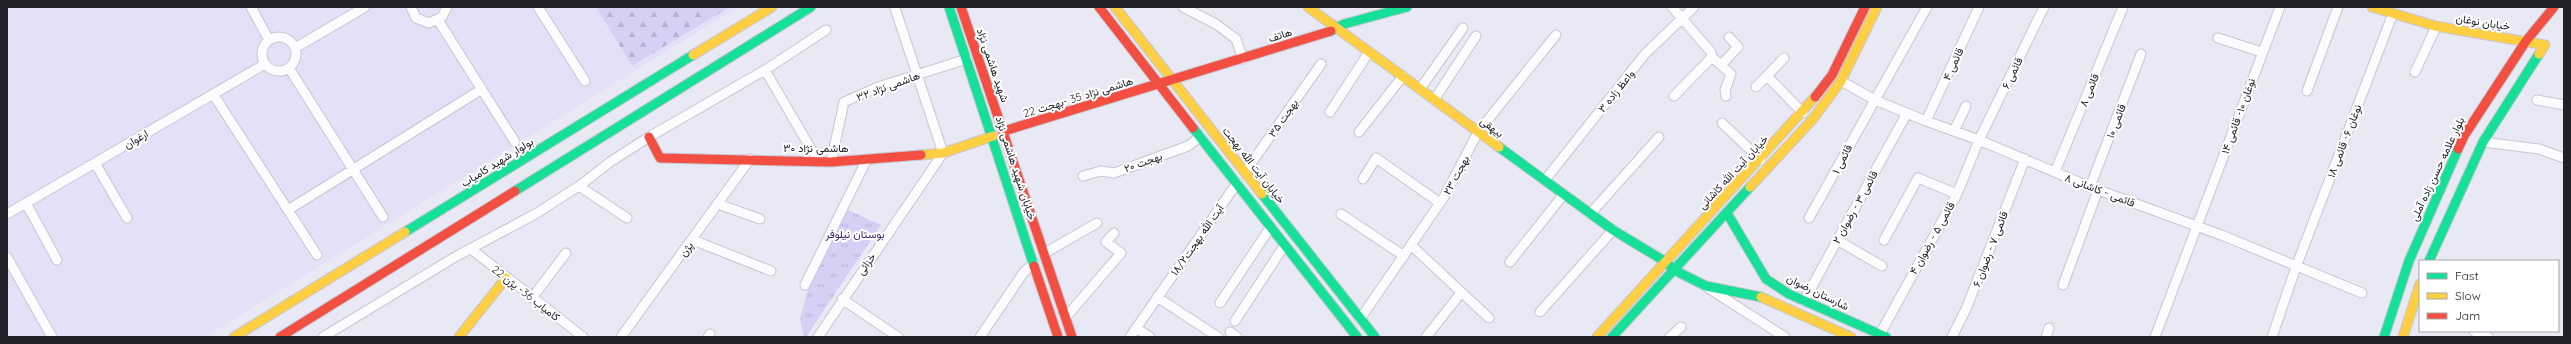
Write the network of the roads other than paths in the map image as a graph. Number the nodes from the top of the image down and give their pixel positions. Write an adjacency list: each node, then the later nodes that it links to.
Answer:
1 (250, 7): 39 (street)
2 (365, 7): 41 (street)
3 (411, 7): 30 (street)
4 (447, 7): 30 (street)
5 (538, 7): 58 (street)
6 (772, 7): 173 (main road, بولوار شهید کامیاب)
7 (812, 7): 174 (main road)
8 (949, 7): 46 (main road, خیابان شهید هاشمی نژاد)
9 (961, 7): 79 (main road, شهید هاشمی نژاد)
10 (1099, 7): 61 (main road)
11 (1115, 7): 59 (main road, خیابان آیت الله بهجت)
12 (1182, 7): 48 (street)
13 (1308, 7): 33 (main road, بیهقی)
14 (1407, 7): 33 (main road, هاتف)
15 (1672, 7): 29 (street)
16 (1694, 7): 29 (street, واعظ زاده ۳)
17 (1865, 7): 75 (main road, خیابان آیت الله کاشانی)
18 (1877, 7): 60 (main road)
19 (1927, 7): 70 (street, قائمی ۱)
20 (1979, 7): 77 (street, قائمی ۴)
21 (2044, 7): 87 (street, قائمی ۶)
22 (2280, 7): 43 (street, نوغان ۱۰- قائمی ۱۴)
23 (2338, 7): 65 (street)
24 (2372, 7): 28 (main road, خیابان نوغان)
25 (2554, 7): 40 (main road, بلوار علامه حسن زاده آملی)
26 (895, 8): 55 (street)
27 (2123, 8): 101 (street, قائمی ۸)
28 (2392, 16): 31 (main road, خیابان نوغان); 147 (street, نوغان ۶- قائمی ۱۸)
29 (1682, 19): 45 (street); 104 (street, واعظ زاده ۳)
30 (438, 20): 64 (street)
31 (2436, 27): 40 (main road, خیابان نوغان); 54 (street)
32 (1463, 28): 63 (street)
33 (1337, 29): 42 (main road, بیهقی); 48 (main road, هاتف)
34 (826, 30): 53 (street)
35 (1556, 34): 82 (street, بهجت ۲۳)
36 (1476, 36): 69 (street)
37 (1729, 37): 51 (street)
38 (2218, 38): 43 (street)
39 (269, 40): 41 (street); 49 (street)
40 (2526, 41): 89 (main road, خیابان نوغان); 107 (main road, بلوار علامه حسن زاده آملی)
41 (295, 48): 52 (street)
42 (1370, 52): 56 (main road, بیهقی); 74 (street)
43 (2262, 52): 126 (street, نوغان ۱۰- قائمی ۱۴)
44 (2141, 54): 108 (street, قائمی ۱۰)
45 (1712, 57): 51 (street); 67 (street)
46 (967, 58): 55 (street, هاشمی نژاد ۳۲); 83 (main road, خیابان شهید هاشمی نژاد)
47 (1784, 58): 57 (street)
48 (1243, 59): 59 (main road, هاتف)
49 (265, 64): 52 (street); 66 (street, ارغوان)
50 (1320, 64): 100 (street, بهجت ۳۵)
51 (1722, 64): 68 (street)
52 (289, 68): 99 (street)
53 (764, 70): 85 (street); 96 (street)
54 (2415, 72)
55 (918, 75): 90 (street); 97 (street, هاشمی نژاد ۳۲)
56 (1403, 76): 63 (main road, بیهقی); 81 (street)
57 (1767, 76): 62 (street); 75 (street)
58 (585, 81)
59 (1173, 81): 61 (main road, هاتف); 100 (main road, خیابان آیت الله بهجت)
60 (1841, 81): 70 (street, قائمی - کاشانی ۸); 116 (main road)
61 (1159, 85): 79 (main road, هاشمی نژاد 35 -بهجت 22); 86 (main road)
62 (1756, 87)
63 (1420, 89): 69 (main road, بیهقی)
64 (482, 90): 88 (street); 99 (street)
65 (2307, 91)
66 (213, 94): 98 (street, ارغوان); 115 (street)
67 (1674, 96)
68 (1726, 96)
69 (1434, 100): 82 (main road, بیهقی)
70 (1875, 100): 76 (street, قائمی - کاشانی ۸); 123 (street, قائمی ۱)
71 (2537, 100): 72 (street)
72 (2564, 105)
73 (1966, 106): 80 (street)
74 (1330, 112)
75 (1803, 113): 95 (main road, خیابان آیت الله کاشانی)
76 (1907, 113): 77 (street, قائمی - کاشانی ۸); 131 (street, قائمی ۳ - رضوان ۲)
77 (1926, 121): 80 (street, قائمی - کاشانی ۸)
78 (1722, 123): 95 (street)
79 (1004, 131): 137 (main road, خیابان شهید هاشمی نژاد)
80 (1954, 131): 87 (street, قائمی - کاشانی ۸)
81 (1359, 132)
82 (1478, 132): 104 (main road, بیهقی); 113 (street, بهجت ۲۳)
83 (993, 136): 90 (main road, هاشمی نژاد ۳۰); 145 (main road, خیابان شهید هاشمی نژاد)
84 (1659, 136): 119 (street)
85 (649, 137): 92 (main road, هاشمی نژاد ۳۰); 106 (street)
86 (1200, 137): 102 (street, بهجت ۲۰); 105 (main road)
87 (1979, 140): 94 (street, قائمی - کاشانی ۸); 110 (street, قائمی ۵ - رضوان ۴)
88 (514, 142)
89 (2483, 142): 91 (street); 111 (main road)
90 (943, 153): 93 (main road, هاشمی نژاد ۳۰); 159 (street, خزائی)
91 (2564, 158)
92 (750, 159): 96 (main road, هاشمی نژاد ۳۰); 114 (street, پژن)
93 (867, 159): 97 (main road, هاشمی نژاد ۳۰); 151 (street)
94 (2025, 159): 101 (street, قائمی - کاشانی ۸); 194 (street, قائمی ۷ - رضوان ۶)
95 (1761, 160): 144 (main road, خیابان آیت الله کاشانی)
96 (818, 161): 97 (main road, هاشمی نژاد ۳۰)
97 (831, 162)
98 (95, 163): 112 (street, ارغوان); 121 (street)
99 (353, 169): 115 (street); 120 (street)
100 (1245, 172): 165 (main road, خیابان آیت الله بهجت)
101 (2055, 172): 108 (street, قائمی - کاشانی ۸)
102 (1083, 176)
103 (1363, 179): 113 (street)
104 (1545, 180): 109 (main road, بیهقی)
105 (1237, 184): 127 (main road); 157 (street, آیت الله بهجت۱۸/۲)
106 (579, 186): 122 (street); 135 (street)
107 (2440, 187): 111 (main road); 197 (main road, بلوار علامه حسن زاده آملی)
108 (2094, 189): 126 (street, قائمی - کاشانی ۸); 152 (street, قائمی ۱۰)
109 (1564, 194): 119 (main road, بیهقی); 143 (street)
110 (1957, 194): 132 (street); 171 (street, قائمی ۵ - رضوان ۴)
111 (2458, 194): 142 (main road)
112 (26, 203): 117 (street, ارغوان); 141 (street)
113 (1440, 203): 133 (street, بهجت ۲۳)
114 (718, 204): 124 (street); 130 (street, پژن)
115 (288, 210): 138 (street)
116 (1726, 213): 148 (main road); 160 (main road, شارستان رضوان)
117 (7, 214)
118 (1341, 214): 139 (street)
119 (1590, 214): 128 (main road, بیهقی)
120 (383, 217)
121 (128, 218)
122 (627, 218)
123 (1809, 218)
124 (760, 219)
125 (1097, 223): 137 (street)
126 (2197, 226): 147 (street, قائمی - کاشانی ۸); 195 (street, نوغان ۱۰- قائمی ۱۴)
127 (1270, 228): 134 (main road); 161 (street)
128 (1613, 230): 144 (main road, بیهقی); 162 (street)
129 (1114, 233): 163 (street)
130 (693, 240): 149 (street); 178 (street, پژن)
131 (1837, 240): 146 (street); 160 (street, قائمی ۳ - رضوان ۲)
132 (1884, 240)
133 (1411, 245): 139 (street, بهجت ۲۳); 155 (street)
134 (1284, 246): 166 (street); 170 (main road)
135 (471, 249): 150 (street, کامیاب 36- پژن 22); 175 (street)
136 (566, 253): 158 (street)
137 (1044, 253): 163 (main road, خیابان شهید هاشمی نژاد)
138 (317, 255)
139 (1404, 256): 165 (street, بهجت ۲۳)
140 (7, 257): 172 (street)
141 (57, 260)
142 (2428, 260)
143 (1510, 262)
144 (1666, 262): 148 (main road, بیهقی); 189 (main road, خیابان آیت الله کاشانی)
145 (1034, 263): 181 (street); 182 (main road, خیابان شهید هاشمی نژاد)
146 (1882, 266)
147 (2296, 266): 156 (street, قائمی - کاشانی ۸); 196 (street, نوغان ۶- قائمی ۱۸)
148 (1674, 270): 153 (main road); 190 (main road)
149 (770, 271)
150 (506, 278): 158 (street, کامیاب 36- پژن 22); 176 (main road)
151 (805, 285)
152 (2063, 285)
153 (1706, 286): 192 (street); 193 (main road)
154 (2419, 287): 198 (main road)
155 (1461, 293): 164 (street); 188 (street)
156 (2362, 293)
157 (1157, 297): 168 (street, آیت الله بهجت۱۸/۲); 186 (street)
158 (532, 298): 177 (street, کامیاب 36- پژن 22)
159 (842, 299): 179 (street, خزائی); 180 (street)
160 (1804, 301): 171 (main road, شارستان رضوان)
161 (1220, 303)
162 (1540, 312)
163 (1066, 317): 183 (main road, خیابان شهید هاشمی نژاد)
164 (1489, 318)
165 (1360, 319): 187 (main road, خیابان آیت الله بهجت)
166 (1234, 321)
167 (1681, 327): 191 (street)
168 (1136, 328): 184 (street, آیت الله بهجت۱۸/۲); 185 (street)
169 (2476, 332): 199 (street)
170 (1352, 335)
171 (1883, 336)
172 (52, 337)
173 (234, 337)
174 (280, 337)
175 (324, 337)
176 (459, 337)
177 (582, 337)
178 (621, 337)
179 (818, 337)
180 (898, 337)
181 (980, 337)
182 (1058, 337)
183 (1072, 337)
184 (1130, 337)
185 (1150, 337)
186 (1218, 337)
187 (1374, 337)
188 (1426, 337)
189 (1597, 337)
190 (1612, 337)
191 (1670, 337)
192 (1785, 337)
193 (1851, 337)
194 (1952, 337)
195 (2155, 337)
196 (2272, 337)
197 (2384, 337)
198 (2402, 337)
199 (2489, 337)

